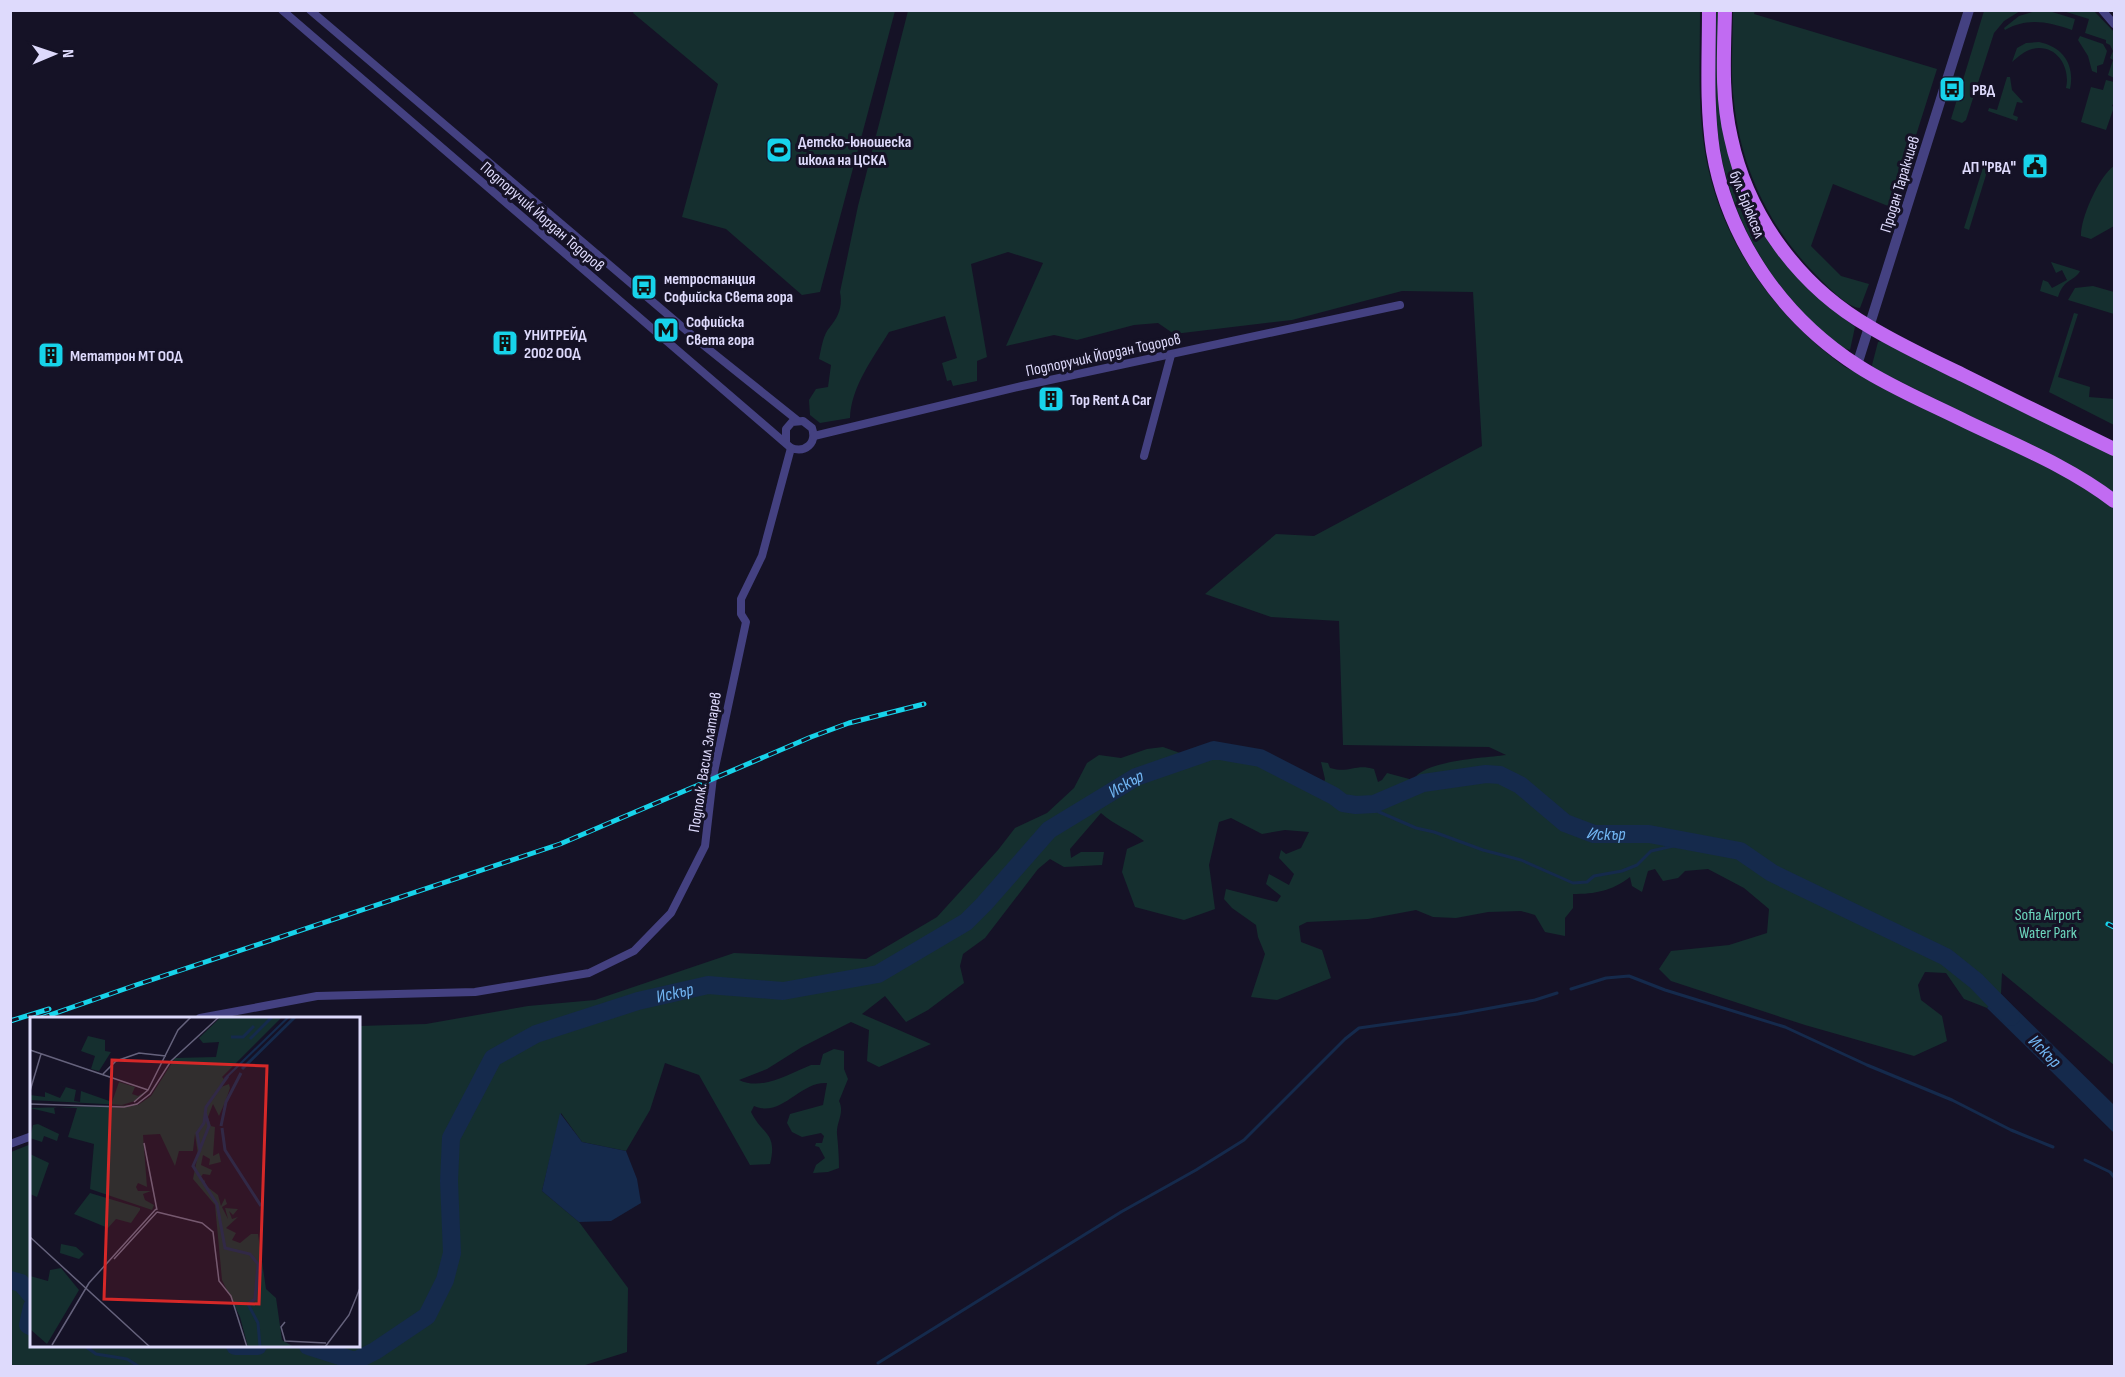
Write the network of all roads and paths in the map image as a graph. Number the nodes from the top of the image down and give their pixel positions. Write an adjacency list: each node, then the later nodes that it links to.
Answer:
1 (282, 10): 14 (street, Подпоручик Йордан Тодоров)
2 (310, 10): 12 (street, Подпоручик Йордан Тодоров)
3 (1709, 10): 11 (main road, бул. Брюксел)
4 (1725, 10): 9 (main road, бул. Брюксел)
5 (1969, 10): 9 (street, Продан Таракчиев)
6 (2102, 10): 7 (street)
7 (2115, 24)
8 (1400, 304): 10 (street, Подпоручик Йордан Тодоров)
9 (1870, 328): 11 (street, Продан Таракчиев); 15 (main road, бул. Брюксел)
10 (1171, 355): 13 (street, Подпоручик Йордан Тодоров); 16 (street)
11 (1857, 365): 17 (main road, бул. Брюксел)
12 (797, 420): 13 (street); 14 (street)
13 (814, 436): 14 (street)
14 (789, 445): 18 (street, Подполк. Васил Златарев)
15 (2115, 449)
16 (1144, 456)
17 (2115, 501)
18 (205, 1017)
19 (30, 1137): 20 (street)
20 (10, 1144)

